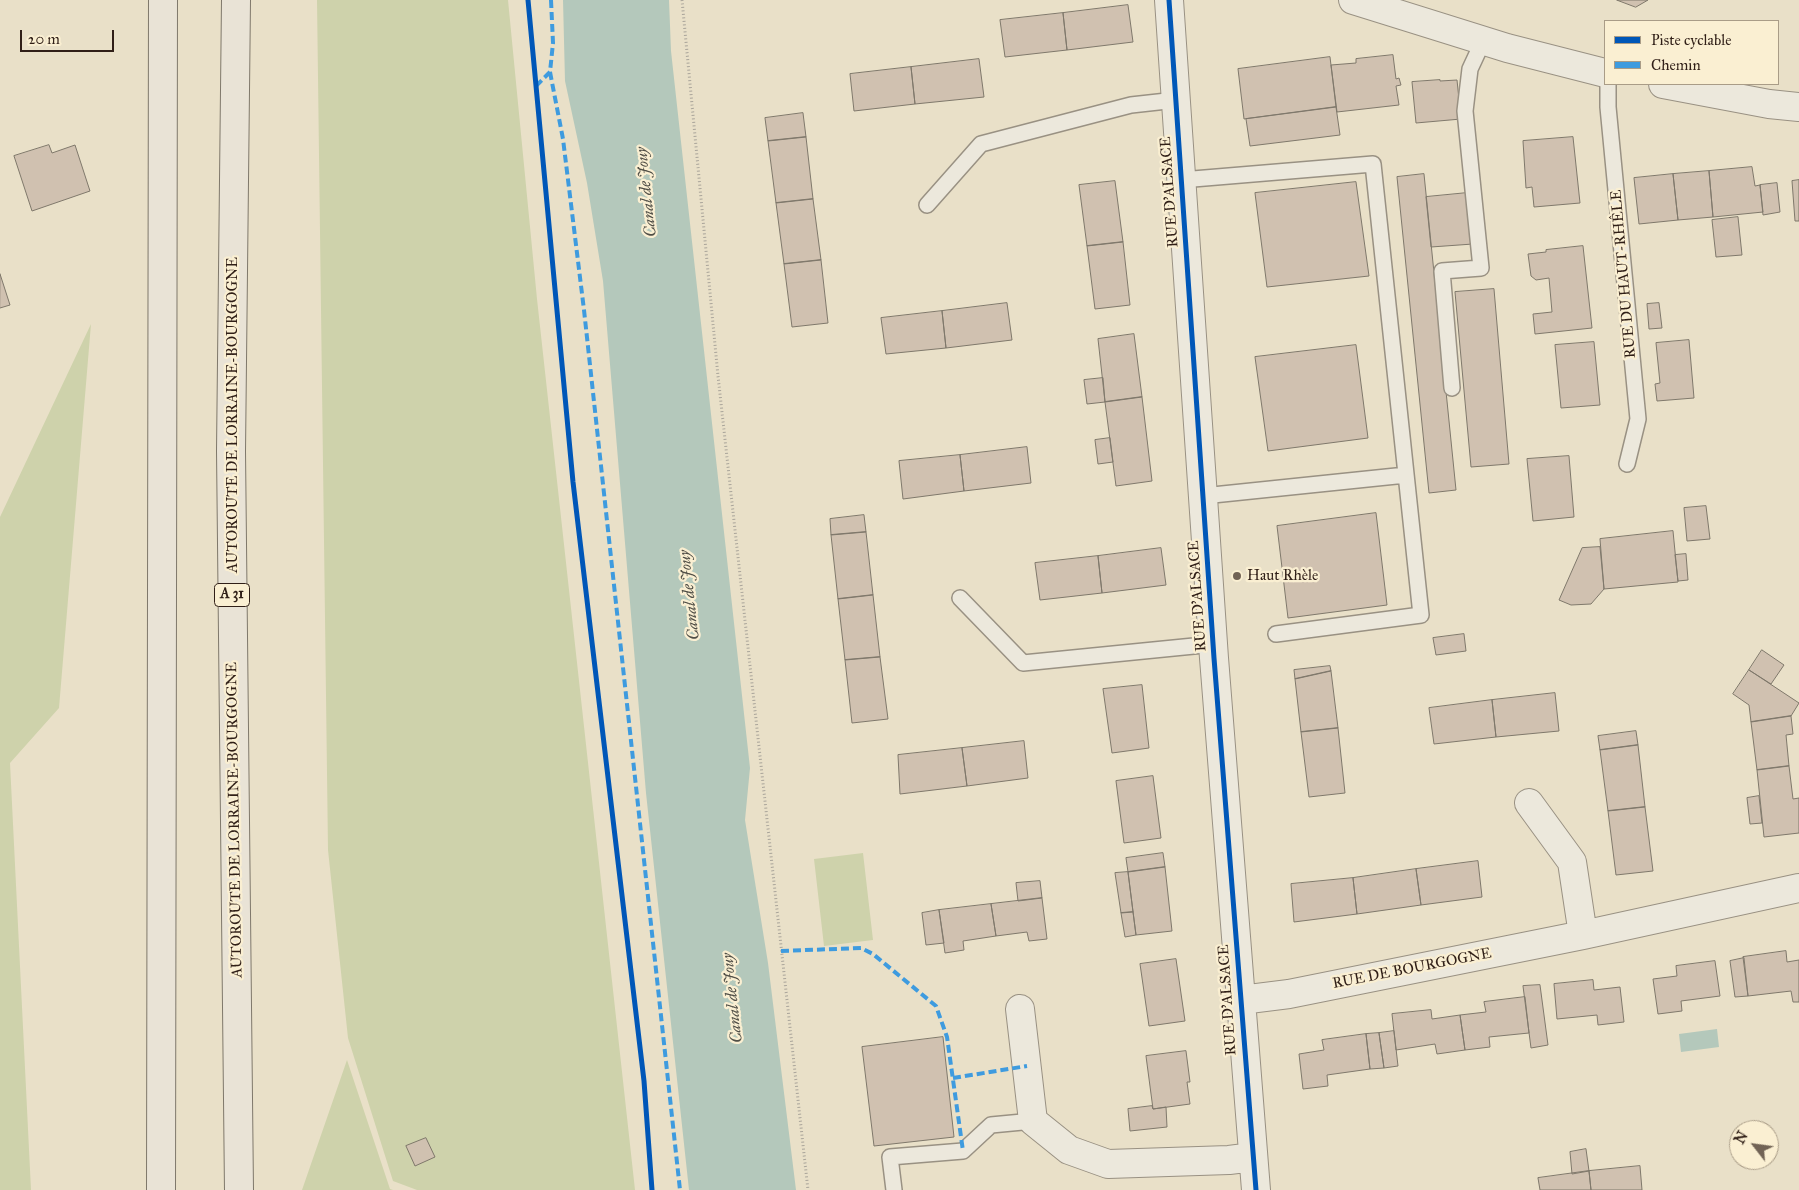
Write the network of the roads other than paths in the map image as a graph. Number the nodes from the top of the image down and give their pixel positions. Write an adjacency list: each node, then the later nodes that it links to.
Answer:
1 (163, 0): 27 (highway)
2 (236, 0): 28 (highway, AUTOROUTE DE LORRAINE-BOURGOGNE / A 31)
3 (1169, 0): 9 (street, RUE D'ALSACE)
4 (1353, 0): 5 (street)
5 (1483, 41): 6 (street); 13 (lane)
6 (1604, 72)
7 (1608, 85): 14 (lane, RUE DU HAUT-RHÊLE)
8 (1668, 85): 10 (street)
9 (1176, 100): 11 (street, RUE D'ALSACE); 12 (lane)
10 (1799, 107)
11 (1181, 180): 15 (lane); 16 (street, RUE D'ALSACE)
12 (927, 205)
13 (1452, 388)
14 (1628, 464)
15 (1406, 475): 16 (lane); 18 (lane)
16 (1203, 496): 19 (street, RUE D'ALSACE)
17 (960, 598): 19 (lane, RUE D'ALSACE)
18 (1276, 634)
19 (1214, 644): 23 (street, RUE D'ALSACE)
20 (1529, 803): 22 (street)
21 (1799, 888): 22 (street, RUE DE BOURGOGNE)
22 (1583, 935): 23 (street, RUE DE BOURGOGNE)
23 (1241, 1000): 26 (street, RUE D'ALSACE)
24 (1020, 1009): 25 (street)
25 (1033, 1121): 26 (street); 29 (lane)
26 (1253, 1157): 30 (street, RUE D'ALSACE)
27 (161, 1190)
28 (239, 1190)
29 (894, 1190)
30 (1256, 1190)

